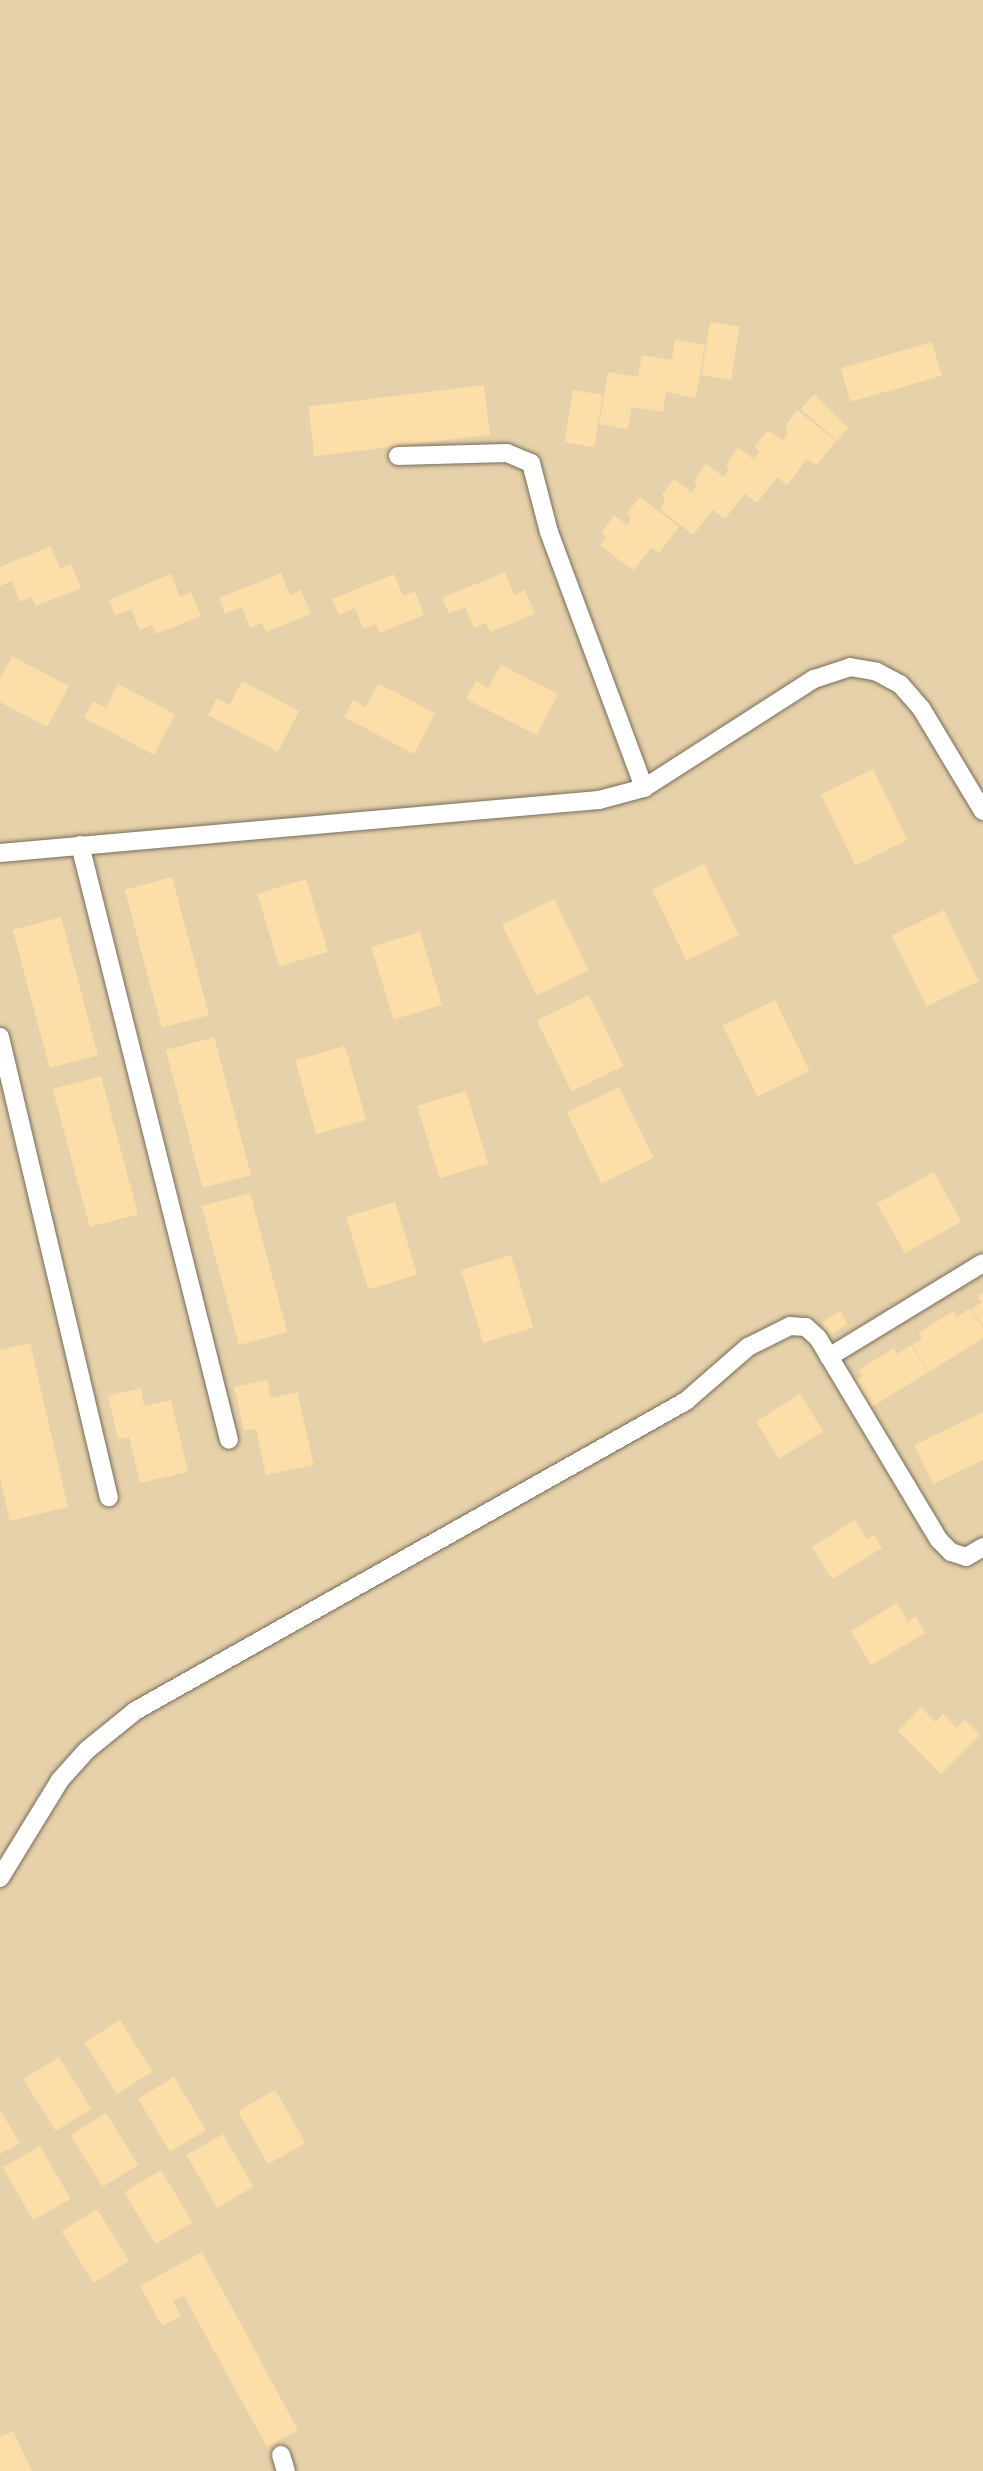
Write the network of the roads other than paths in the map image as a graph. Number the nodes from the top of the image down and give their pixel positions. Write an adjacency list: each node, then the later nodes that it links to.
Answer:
1 (398, 457): 2 (street)
2 (645, 788): 3 (street); 4 (street)
3 (983, 811)
4 (79, 845): 5 (street); 9 (street)
5 (0, 853)
6 (0, 1037): 10 (street)
7 (983, 1263): 8 (street)
8 (829, 1357): 11 (street); 12 (street)
9 (229, 1440)
10 (109, 1497)
11 (983, 1547)
12 (0, 1878)

